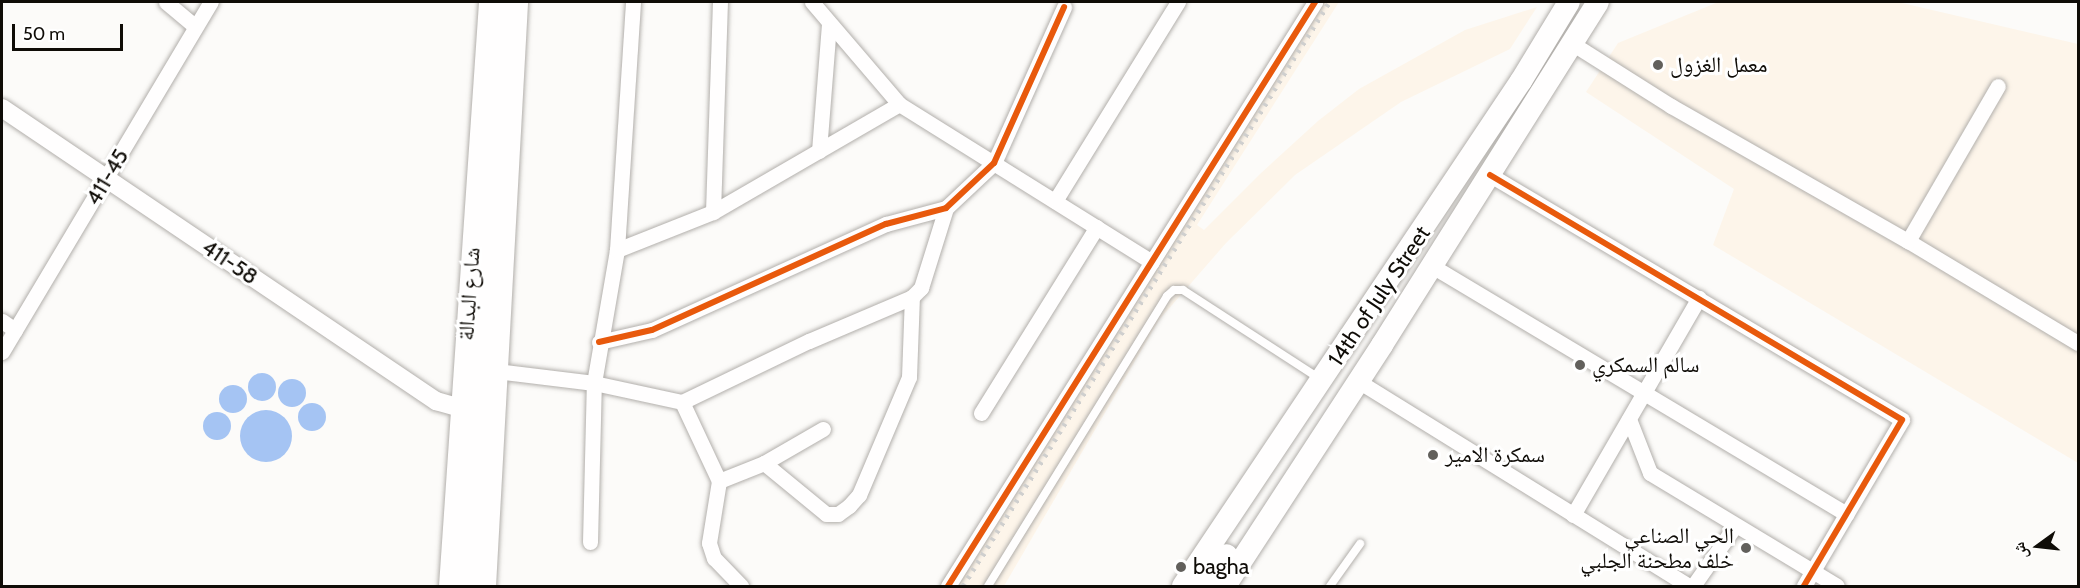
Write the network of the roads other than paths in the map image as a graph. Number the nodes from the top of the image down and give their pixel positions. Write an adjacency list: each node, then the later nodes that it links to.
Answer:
1 (166, 2): 15 (street)
2 (211, 2): 15 (street, 411-45)
3 (489, 2): 46 (main road, شارع البدالة)
4 (505, 2): 40 (highway)
5 (517, 2): 40 (main road, شارع البدالة)
6 (633, 2): 29 (street)
7 (720, 2): 26 (street)
8 (812, 2): 14 (street)
9 (1178, 2): 24 (street)
10 (1315, 2): 30 (street)
11 (1569, 2): 41 (main road, 14th of July Street)
12 (1598, 2): 16 (main road, 14th of July Street)
13 (1064, 7): 21 (street)
14 (829, 24): 18 (street); 20 (street)
15 (195, 26): 23 (street, 411-45)
16 (1573, 44): 22 (main road, 14th of July Street); 28 (street)
17 (1998, 86): 28 (street)
18 (899, 104): 20 (street); 21 (street)
19 (2, 108): 23 (street, 411-58)
20 (819, 151): 26 (street)
21 (993, 163): 24 (street); 25 (street)
22 (1490, 175): 31 (main road, 14th of July Street); 34 (street)
23 (106, 179): 36 (street, 411-45); 46 (street, 411-58)
24 (1055, 201): 27 (street)
25 (946, 208): 33 (street); 37 (street)
26 (713, 212): 29 (street)
27 (1097, 227): 30 (street); 47 (street)
28 (1908, 241): 38 (street)
29 (617, 250): 37 (street)
30 (1152, 262): 62 (street)
31 (1432, 266): 32 (main road, 14th of July Street); 44 (street)
32 (1415, 292): 42 (main road, 14th of July Street); 65 (main road)
33 (912, 297): 45 (street); 50 (street)
34 (1700, 298): 44 (street); 52 (street)
35 (2, 321): 36 (street)
36 (15, 330): 39 (street, 411-45)
37 (599, 342): 43 (street)
38 (2079, 343)
39 (2, 352)
40 (488, 363): 43 (street); 59 (highway); 60 (main road, شارع البدالة)
41 (1322, 380): 63 (lane); 64 (main road, 14th of July Street)
42 (1359, 381): 53 (street); 66 (main road, 14th of July Street)
43 (594, 383): 45 (street); 55 (street)
44 (1645, 392): 48 (street); 52 (street)
45 (682, 402): 51 (street)
46 (461, 408): 58 (main road, شارع البدالة)
47 (981, 413)
48 (1629, 419): 53 (street); 54 (street)
49 (823, 429): 50 (street)
50 (764, 464): 51 (street)
51 (719, 481): 61 (street)
52 (1846, 514): 57 (street)
53 (1573, 515): 68 (street)
54 (1735, 526): 57 (street); 68 (street)
55 (590, 542)
56 (1360, 544): 67 (lane)
57 (1812, 572): 69 (street); 70 (street)
58 (449, 586)
59 (467, 586)
60 (485, 586)
61 (741, 586)
62 (948, 586)
63 (988, 586)
64 (1183, 586)
65 (1206, 586)
66 (1225, 586)
67 (1329, 586)
68 (1691, 586)
69 (1804, 586)
70 (1837, 586)

